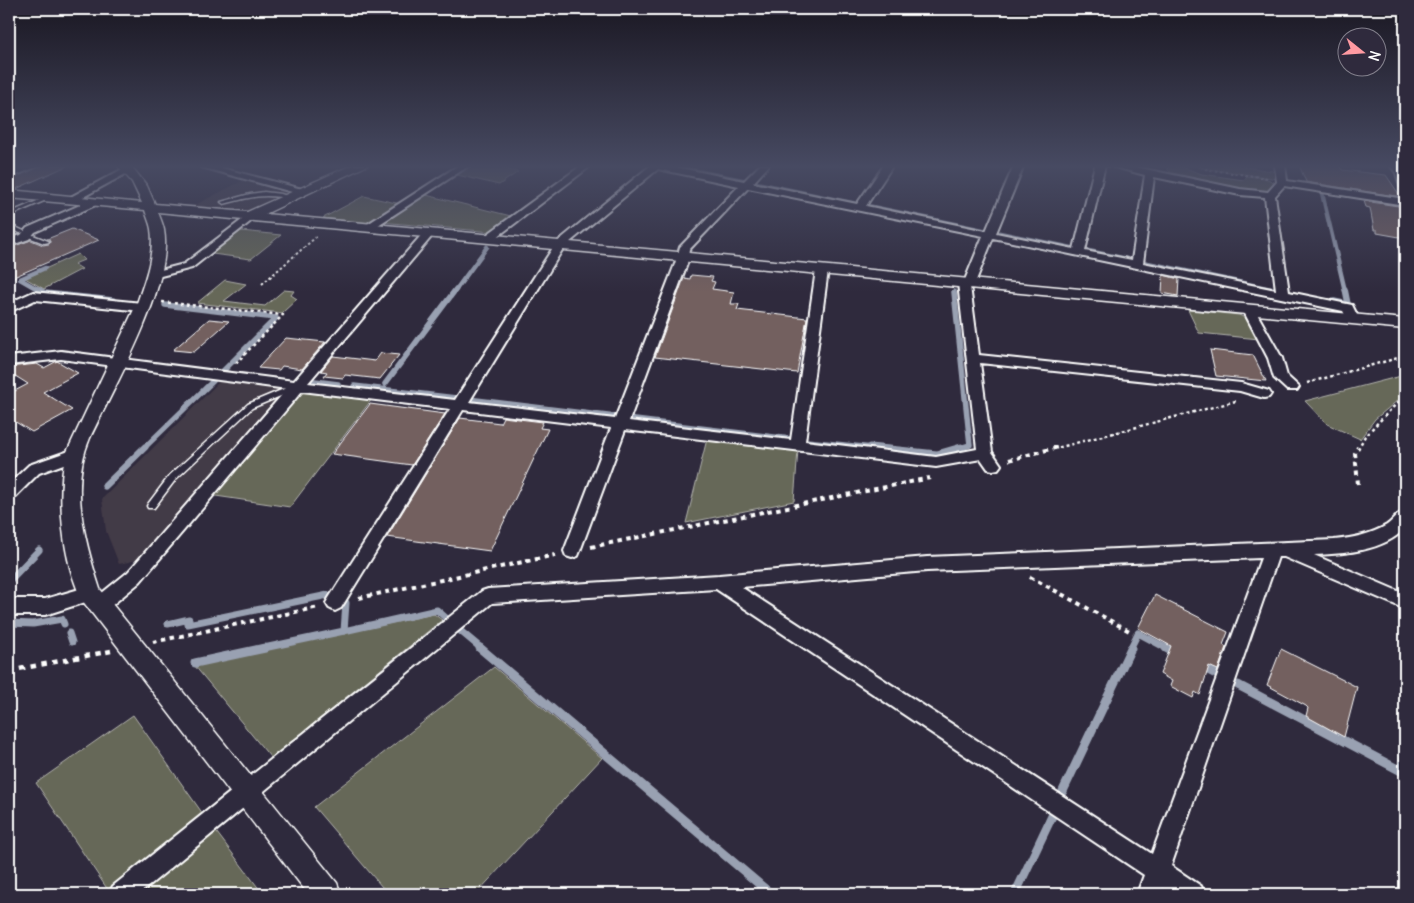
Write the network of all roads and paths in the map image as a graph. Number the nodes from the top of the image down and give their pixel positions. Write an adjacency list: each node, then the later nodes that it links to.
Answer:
1 (27, 207): 16 (lane)
2 (82, 207): 21 (street)
3 (151, 207): 32 (street)
4 (153, 207): 17 (street)
5 (270, 207): 17 (street)
6 (399, 207): 20 (street)
7 (531, 207): 24 (street)
8 (605, 207): 27 (street)
9 (725, 207): 29 (street)
10 (856, 207): 15 (street)
11 (1001, 207): 23 (street)
12 (1090, 207): 28 (street)
13 (1146, 207): 30 (street)
14 (1272, 207): 35 (street)
15 (860, 208): 23 (street)
16 (9, 215)
17 (251, 216): 18 (street); 32 (street)
18 (331, 224): 20 (street); 34 (path)
19 (9, 226): 21 (lane)
20 (368, 227): 22 (street)
21 (25, 233): 25 (lane); 26 (street)
22 (429, 233): 24 (street); 46 (street)
23 (990, 234): 28 (street); 33 (street)
24 (489, 238): 27 (street)
25 (46, 242)
26 (9, 243)
27 (560, 245): 29 (street); 50 (street)
28 (1079, 252): 30 (street)
29 (682, 256): 31 (street); 51 (street)
30 (1137, 265): 35 (street)
31 (822, 270): 33 (street); 52 (street)
32 (153, 275): 36 (street)
33 (967, 283): 38 (street); 42 (street)
34 (262, 284)
35 (1283, 295): 39 (street)
36 (143, 304): 37 (street); 44 (street); 45 (path)
37 (9, 308)
38 (1249, 310): 39 (street); 47 (street)
39 (1353, 319): 40 (street)
40 (1405, 324)
41 (1405, 356): 47 (path)
42 (974, 358): 48 (street); 54 (street)
43 (9, 361): 44 (street)
44 (117, 363): 45 (street); 53 (street)
45 (223, 376): 46 (street)
46 (298, 386): 50 (street); 58 (lane); 64 (street)
47 (1292, 387)
48 (1264, 394): 54 (path)
49 (1405, 395): 56 (path)
50 (458, 405): 51 (street); 66 (street)
51 (619, 425): 52 (street); 61 (street)
52 (797, 446): 54 (street)
53 (74, 454): 57 (street); 64 (street)
54 (989, 459)
55 (934, 477): 61 (path)
56 (1358, 484)
57 (9, 492)
58 (151, 506)
59 (1405, 517): 60 (street)
60 (1278, 550): 62 (street); 65 (street); 72 (street)
61 (572, 551): 66 (path)
62 (998, 561): 63 (street); 68 (path)
63 (718, 582): 71 (street); 72 (street)
64 (95, 600): 67 (street); 69 (street)
65 (1405, 602)
66 (335, 603): 69 (path)
67 (9, 607)
68 (1133, 632)
69 (130, 647): 70 (path); 71 (street)
70 (9, 671)
71 (244, 793): 73 (street); 74 (street)
72 (1157, 871): 75 (street); 76 (street)
73 (121, 894)
74 (326, 894)
75 (1149, 894)
76 (1193, 894)

